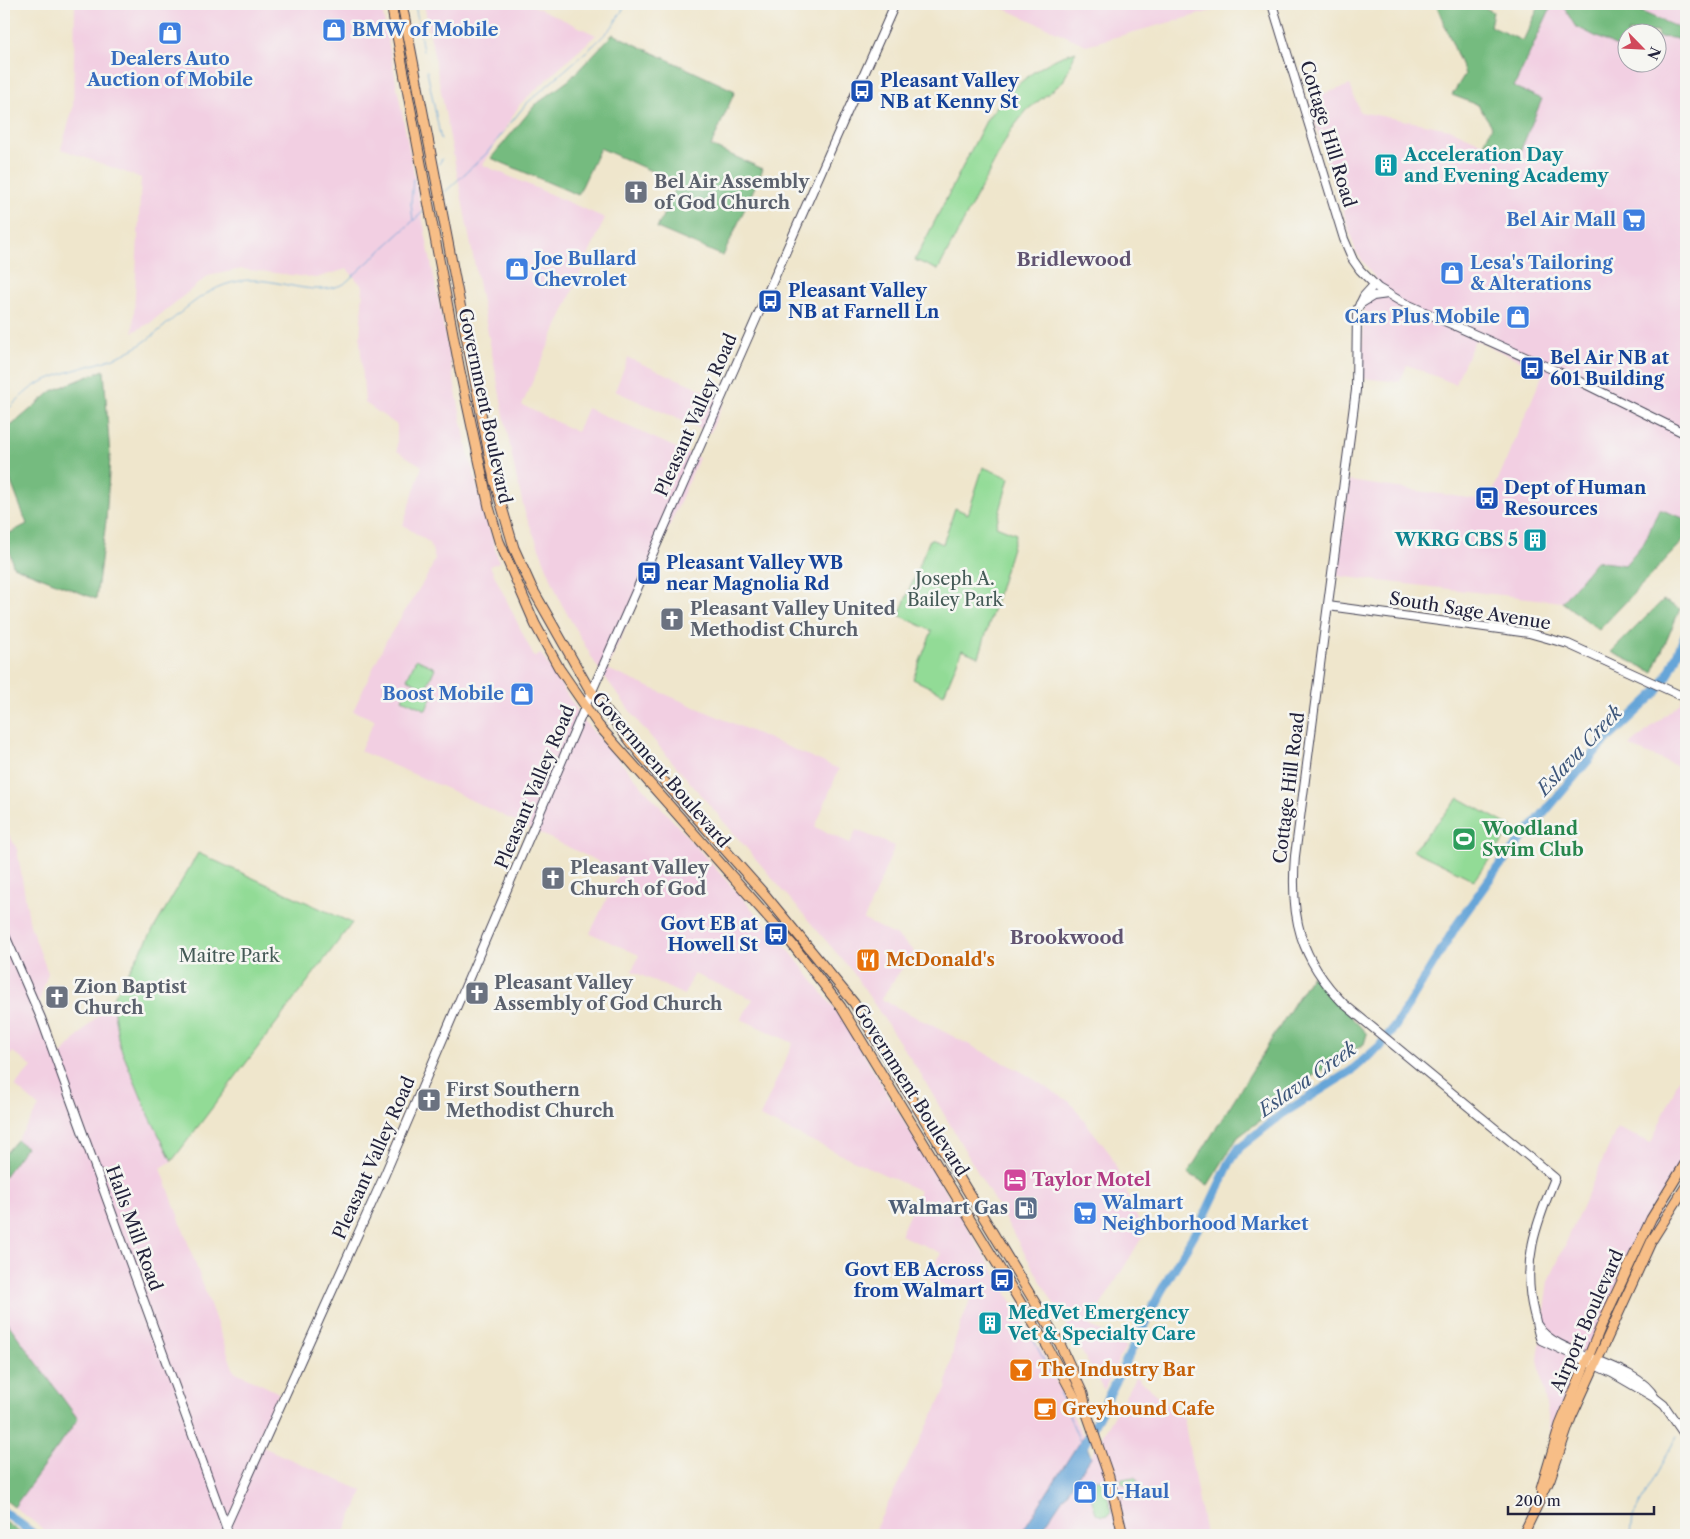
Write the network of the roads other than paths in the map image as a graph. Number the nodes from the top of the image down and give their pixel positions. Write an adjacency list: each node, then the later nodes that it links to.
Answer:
1 (391, 4): 13 (main road, Government Boulevard)
2 (402, 4): 11 (main road, Government Boulevard)
3 (895, 4): 11 (street, Pleasant Valley Road)
4 (1272, 4): 5 (street, Cottage Hill Road)
5 (1360, 270): 6 (street, Cottage Hill Road); 8 (street, Cottage Hill Road)
6 (1374, 284): 7 (street, Cottage Hill Road); 8 (street)
7 (1388, 294): 8 (street); 9 (street, Cottage Hill Road)
8 (1359, 305): 10 (street, Cottage Hill Road)
9 (1686, 434)
10 (1328, 606): 12 (street, South Sage Avenue); 16 (street, Cottage Hill Road)
11 (592, 692): 13 (street, Pleasant Valley Road); 20 (main road, Government Boulevard)
12 (1686, 698)
13 (585, 707): 20 (main road, Government Boulevard); 22 (street, Pleasant Valley Road)
14 (4, 933): 22 (street, Halls Mill Road)
15 (1686, 1162): 19 (main road, Airport Boulevard)
16 (1544, 1170): 18 (street, Cottage Hill Road); 18 (street, Cottage Hill Road)
17 (1686, 1186): 19 (main road, Airport Boulevard)
18 (1551, 1189): 19 (street)
19 (1592, 1360): 21 (street); 25 (main road, Airport Boulevard)
20 (1087, 1414): 24 (main road, Government Boulevard)
21 (1686, 1436)
22 (226, 1526): 23 (street, Halls Mill Road)
23 (229, 1535)
24 (1124, 1535)
25 (1523, 1535)

